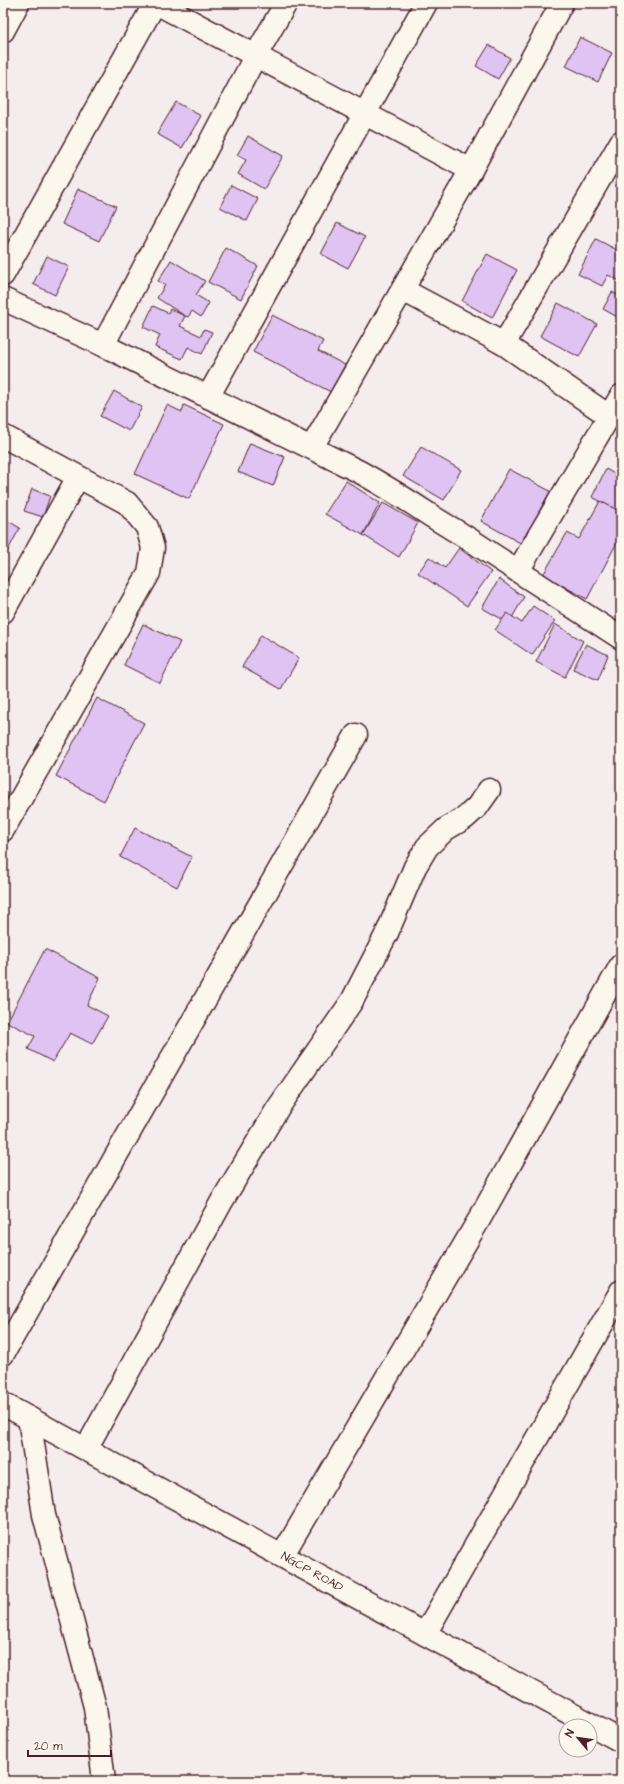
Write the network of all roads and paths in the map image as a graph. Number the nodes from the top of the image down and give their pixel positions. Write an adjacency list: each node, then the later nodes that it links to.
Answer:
1 (18, 3): 6 (street)
2 (156, 3): 7 (street); 11 (street)
3 (286, 3): 7 (street)
4 (426, 3): 8 (street)
5 (562, 3): 10 (street)
6 (3, 31)
7 (256, 55): 8 (street); 15 (street)
8 (366, 113): 10 (street); 17 (street)
9 (621, 142): 14 (street)
10 (472, 170): 12 (street)
11 (3, 275)
12 (403, 290): 14 (street); 20 (street)
13 (3, 299): 15 (street)
14 (504, 344): 18 (street)
15 (103, 345): 17 (street)
16 (621, 396): 18 (street)
17 (208, 397): 20 (street)
18 (609, 416): 22 (street)
19 (3, 436): 21 (street)
20 (312, 447): 22 (street)
21 (78, 477): 23 (street); 27 (street)
22 (518, 571): 24 (street)
23 (3, 612)
24 (621, 638)
25 (356, 735): 30 (street)
26 (489, 790): 33 (street)
27 (3, 830)
28 (621, 965): 34 (street)
29 (621, 1291): 35 (street)
30 (3, 1354)
31 (3, 1404): 32 (street, NGCP ROAD)
32 (30, 1418): 33 (street, NGCP ROAD); 37 (street)
33 (86, 1449): 34 (street, NGCP ROAD)
34 (282, 1556): 35 (street, NGCP ROAD)
35 (425, 1634): 36 (street, NGCP ROAD)
36 (621, 1741)
37 (104, 1781)

